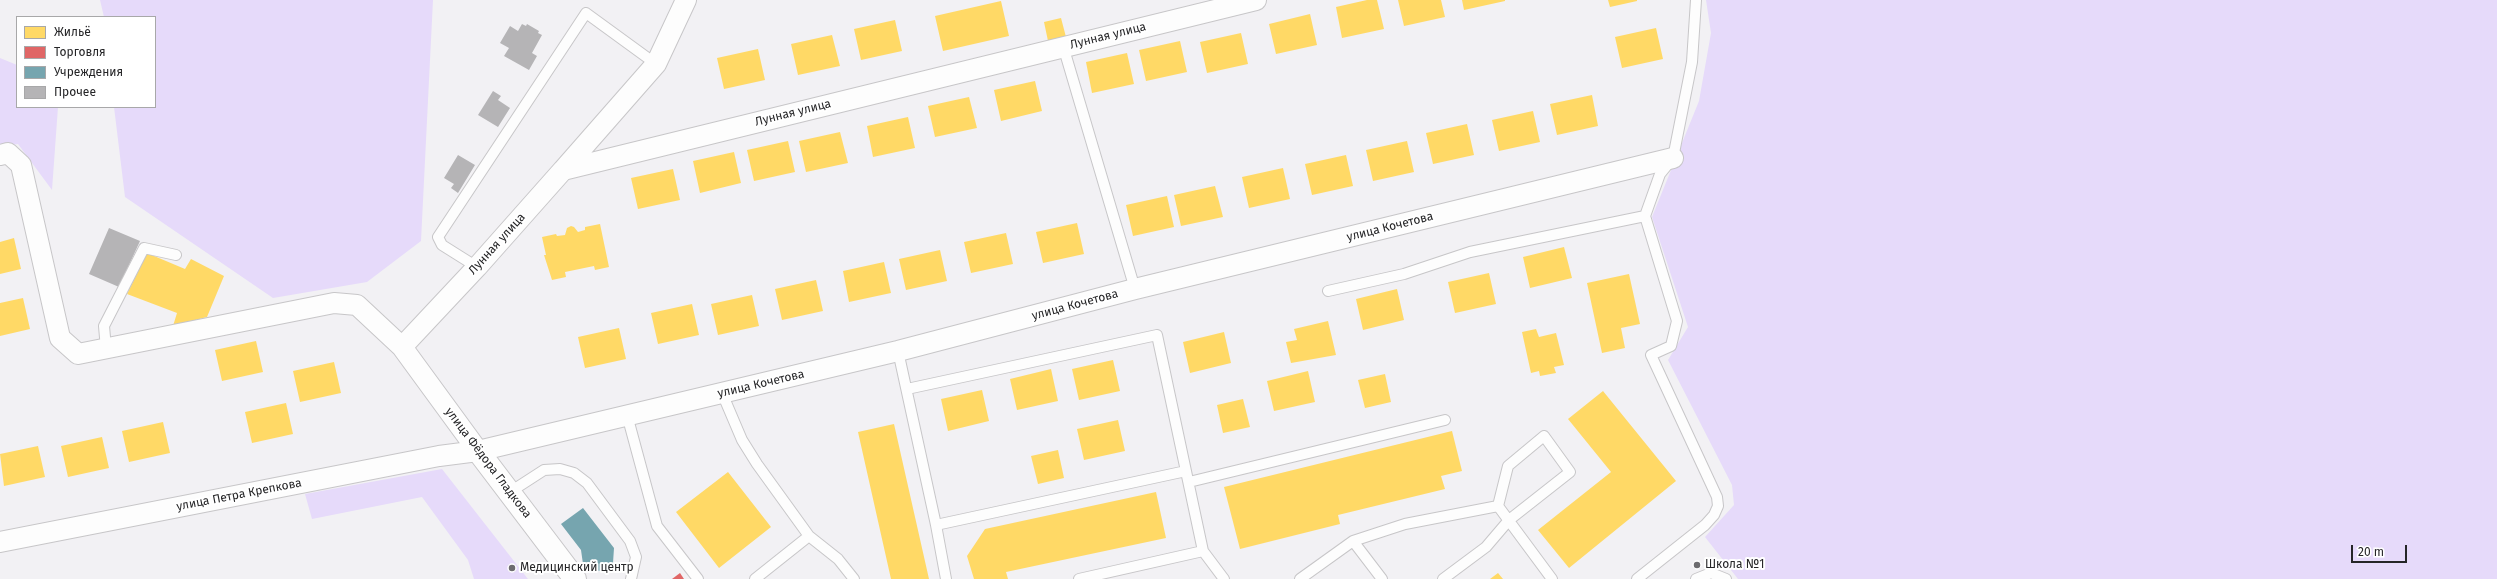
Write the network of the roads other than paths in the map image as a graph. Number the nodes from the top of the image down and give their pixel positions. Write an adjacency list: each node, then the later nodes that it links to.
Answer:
1 (686, 0): 5 (street)
2 (1256, 0): 4 (street, Лунная улица)
3 (1696, 0): 7 (lane)
4 (1062, 46): 8 (street, Лунная улица); 12 (lane)
5 (656, 64): 8 (street); 11 (lane)
6 (0, 155): 15 (street, улица Фёдора Гладкова)
7 (1673, 158): 9 (lane); 12 (street, улица Кочетова)
8 (563, 170): 11 (street, Лунная улица)
9 (1645, 216): 13 (lane); 44 (lane)
10 (176, 255): 15 (lane)
11 (477, 267): 14 (street, Лунная улица)
12 (1135, 289): 16 (street, улица Кочетова)
13 (1328, 291)
14 (402, 347): 15 (street, улица Фёдора Гладкова); 21 (street, улица Фёдора Гладкова)
15 (106, 349)
16 (898, 351): 17 (lane); 18 (street, улица Кочетова)
17 (907, 389): 22 (lane); 27 (lane)
18 (722, 393): 19 (street, улица Кочетова); 28 (lane)
19 (627, 415): 21 (street, улица Кочетова); 34 (lane)
20 (1445, 420): 23 (lane)
21 (478, 451): 24 (street, улица Фёдора Гладкова); 30 (street, улица Петра Крепкова)
22 (1186, 471): 23 (lane); 27 (lane)
23 (1189, 482): 31 (lane)
24 (510, 492): 32 (street, улица Фёдора Гладкова); 33 (lane)
25 (1498, 506): 26 (lane); 26 (lane); 29 (lane)
26 (1510, 520): 42 (lane); 43 (lane)
27 (936, 525): 37 (lane)
28 (809, 536): 35 (lane); 36 (lane)
29 (1354, 541): 40 (lane); 41 (lane)
30 (0, 542)
31 (1203, 550): 38 (lane); 39 (lane)
32 (575, 579)
33 (631, 579)
34 (698, 579)
35 (755, 579)
36 (854, 579)
37 (946, 579)
38 (1079, 579)
39 (1224, 579)
40 (1300, 579)
41 (1382, 579)
42 (1443, 579)
43 (1552, 579)
44 (1637, 579)
45 (1696, 579): 46 (lane)
46 (1726, 579)

